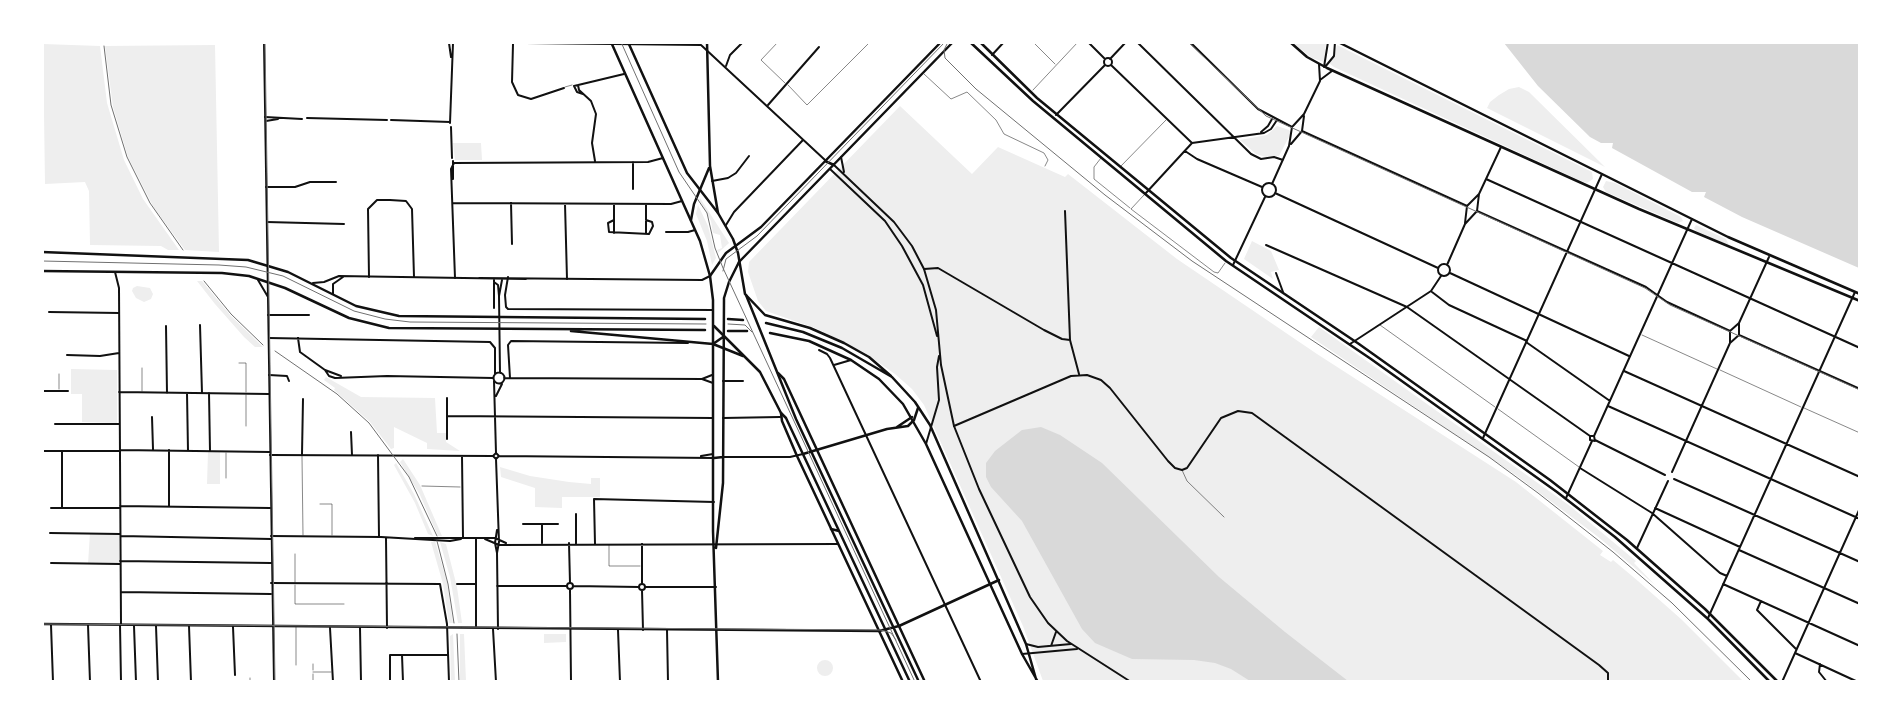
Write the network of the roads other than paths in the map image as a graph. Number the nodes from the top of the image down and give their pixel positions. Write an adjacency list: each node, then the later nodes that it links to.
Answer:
1 (264, 42): 54 (street)
2 (438, 42): 21 (street)
3 (708, 42): 30 (main road)
4 (743, 42): 39 (street)
5 (778, 42): 45 (lane)
6 (870, 42): 45 (lane)
7 (940, 42): 41 (main road)
8 (953, 42): 41 (main road)
9 (970, 42): 56 (main road)
10 (980, 42): 31 (main road)
11 (1004, 42): 31 (street)
12 (1033, 42): 36 (lane)
13 (1078, 42): 36 (lane)
14 (1088, 42): 33 (street)
15 (1126, 42): 34 (street)
16 (1138, 42): 74 (street)
17 (1190, 42): 57 (street)
18 (1290, 42): 35 (main road)
19 (1328, 42): 40 (street)
20 (1337, 42): 40 (street); 95 (main road)
21 (449, 43): 22 (street); 32 (street)
22 (453, 43): 23 (street); 32 (street)
23 (466, 43): 26 (street)
24 (521, 43): 25 (street); 26 (street)
25 (612, 43): 27 (street); 43 (main road)
26 (513, 44): 48 (street)
27 (629, 44): 28 (street); 105 (main road)
28 (650, 44): 30 (street)
29 (820, 48): 45 (street)
30 (708, 49): 39 (street); 90 (main road)
31 (992, 55): 49 (main road)
32 (451, 59): 65 (street)
33 (1106, 59): 34 (street); 37 (street)
34 (1110, 59): 38 (street)
35 (1319, 64): 40 (main road); 44 (street)
36 (1056, 65): 49 (lane)
37 (1105, 65): 38 (street); 52 (street)
38 (1111, 65): 60 (street)
39 (726, 66): 51 (street)
40 (1324, 67): 42 (main road)
41 (920, 70): 82 (main road); 87 (main road); 91 (lane)
42 (1332, 71): 44 (street); 78 (main road)
43 (625, 74): 46 (street); 81 (main road)
44 (1320, 81): 53 (street)
45 (787, 84): 51 (street)
46 (578, 85): 47 (street); 50 (street)
47 (574, 86): 48 (lane); 50 (street)
48 (564, 88)
49 (1031, 92): 52 (main road)
50 (585, 96): 86 (street)
51 (768, 105): 75 (street)
52 (1057, 114): 56 (street); 92 (main road)
53 (1304, 114): 66 (street); 69 (street)
54 (265, 117): 58 (street); 64 (street)
55 (307, 118): 59 (lane); 61 (street)
56 (1053, 118): 83 (main road)
57 (1272, 118): 63 (street); 71 (street)
58 (283, 119): 59 (street); 64 (street)
59 (302, 119)
60 (1167, 119): 76 (street); 92 (lane)
61 (387, 120): 62 (lane)
62 (391, 120): 65 (street)
63 (1277, 120): 68 (street); 71 (street)
64 (265, 121): 100 (street)
65 (450, 123): 67 (lane)
66 (1296, 124): 68 (street); 69 (street)
67 (451, 127): 85 (street)
68 (1292, 127): 72 (street)
69 (1302, 127): 70 (street)
70 (1302, 131): 73 (street); 117 (street)
71 (1261, 132): 74 (street)
72 (1292, 132): 73 (street); 77 (street)
73 (1299, 134): 77 (street)
74 (1234, 136): 76 (street); 84 (street)
75 (803, 140): 87 (street); 132 (street)
76 (1192, 143): 79 (street)
77 (1290, 146): 84 (street)
78 (1501, 147): 96 (street); 104 (main road)
79 (1185, 151): 101 (street); 103 (street)
80 (749, 156): 97 (street)
81 (663, 158): 88 (street); 110 (main road)
82 (841, 158): 89 (main road); 94 (street)
83 (1101, 158): 107 (main road); 119 (lane)
84 (1283, 160): 99 (street)
85 (453, 161): 86 (street); 111 (street)
86 (595, 161): 88 (street)
87 (825, 161): 89 (main road); 93 (main road); 141 (main road)
88 (634, 162): 102 (street)
89 (834, 165): 93 (main road); 94 (street)
90 (710, 166): 97 (main road); 105 (main road)
91 (1045, 166)
92 (1121, 167): 103 (main road)
93 (830, 169): 147 (main road); 157 (street)
94 (844, 172): 154 (street)
95 (1602, 174): 104 (street); 125 (main road)
96 (1486, 179): 108 (street); 130 (street)
97 (712, 181): 123 (main road)
98 (336, 182): 100 (street)
99 (1272, 184): 101 (street); 106 (street)
100 (266, 187): 129 (street)
101 (1262, 187): 109 (street)
102 (634, 190)
103 (1149, 190): 107 (street); 146 (main road)
104 (1595, 190): 130 (street); 135 (main road)
105 (700, 192): 123 (main road); 128 (main road)
106 (1275, 193): 109 (street); 153 (street)
107 (1145, 194): 119 (lane); 145 (main road)
108 (1479, 194): 114 (street); 118 (street)
109 (1265, 197): 146 (street)
110 (682, 201): 116 (street); 128 (main road)
111 (453, 203): 112 (street); 167 (street)
112 (511, 203): 113 (street); 139 (street)
113 (565, 203): 115 (street); 170 (street)
114 (1471, 203): 117 (street); 118 (street)
115 (614, 204): 116 (street); 126 (street)
116 (646, 204): 127 (street)
117 (1467, 206): 120 (street)
118 (1477, 206): 122 (street)
119 (1131, 209): 145 (lane)
120 (1467, 210): 124 (street); 133 (street)
121 (1065, 211): 222 (street)
122 (1477, 211): 124 (street); 143 (street)
123 (718, 213): 132 (main road)
124 (1473, 213): 133 (street)
125 (1692, 219): 135 (street); 144 (main road)
126 (614, 220): 137 (street); 137 (street)
127 (646, 220): 138 (street); 138 (street)
128 (690, 220): 134 (main road)
129 (267, 222): 131 (street); 150 (street)
130 (1581, 222): 143 (street); 148 (street)
131 (344, 224)
132 (726, 224): 141 (main road)
133 (1465, 224): 151 (street)
134 (694, 230): 136 (street); 160 (main road)
135 (1688, 230): 148 (street); 149 (main road)
136 (666, 232)
137 (614, 233): 138 (street)
138 (646, 233)
139 (512, 244)
140 (1266, 244): 188 (street)
141 (736, 245): 147 (main road); 160 (main road)
142 (42, 252): 150 (main road)
143 (1567, 252): 183 (street); 193 (street)
144 (1769, 257): 149 (street); 177 (main road)
145 (1226, 261): 152 (main road)
146 (1235, 261): 152 (street); 178 (main road)
147 (739, 262): 179 (main road); 214 (main road)
148 (1673, 263): 183 (street); 185 (street)
149 (1766, 263): 185 (street); 186 (main road)
150 (268, 264): 173 (street); 175 (main road)
151 (1447, 265): 153 (street); 159 (street)
152 (1232, 266): 228 (main road)
153 (1438, 268): 161 (street)
154 (924, 269): 157 (street); 220 (street); 222 (street)
155 (42, 271): 156 (main road)
156 (115, 272): 165 (main road); 192 (street)
157 (917, 272): 220 (street)
158 (1276, 273): 178 (street)
159 (1450, 273): 161 (street); 193 (street)
160 (710, 276): 170 (street); 191 (main road)
161 (1441, 276): 176 (street)
162 (343, 277): 163 (street); 175 (street); 181 (street)
163 (369, 277): 166 (street); 166 (street)
164 (508, 277): 168 (street); 169 (street); 172 (street)
165 (258, 278): 173 (main road); 184 (street)
166 (414, 278): 167 (street)
167 (455, 278): 168 (street)
168 (479, 278): 174 (street)
169 (526, 279): 170 (street); 172 (street)
170 (567, 279)
171 (502, 280): 172 (street); 174 (street); 182 (street)
172 (506, 280): 191 (street)
173 (268, 281): 184 (street); 206 (main road)
174 (494, 281): 182 (street); 189 (street)
175 (311, 284): 181 (main road)
176 (1431, 291): 188 (street); 225 (street)
177 (1855, 292): 180 (main road); 186 (street)
178 (1284, 293): 223 (main road)
179 (745, 294): 248 (main road); 256 (main road)
180 (1860, 294)
181 (333, 296): 196 (main road)
182 (499, 296): 247 (street)
183 (1658, 296): 211 (street); 213 (street)
184 (268, 297): 194 (street)
185 (1750, 298): 200 (street); 217 (street)
186 (1853, 298): 187 (main road); 217 (street)
187 (1860, 301)
188 (1407, 307): 201 (street); 262 (street)
189 (494, 308)
190 (49, 312): 192 (street)
191 (713, 312): 203 (main road)
192 (119, 313): 232 (street)
193 (1539, 314): 225 (street); 238 (street)
194 (268, 315): 195 (street); 218 (street)
195 (309, 315)
196 (705, 319)
197 (728, 319): 198 (main road)
198 (743, 320)
199 (766, 323): 256 (main road)
200 (1739, 323): 205 (street); 208 (street)
201 (1379, 324): 223 (street); 287 (lane)
202 (200, 325): 276 (street)
203 (713, 325): 214 (main road); 227 (main road)
204 (166, 326): 274 (street)
205 (1733, 327): 208 (street); 211 (street)
206 (562, 330): 207 (main road); 224 (main road)
207 (706, 330)
208 (1739, 330): 215 (street)
209 (728, 331): 210 (main road)
210 (747, 331)
211 (1730, 331): 216 (street)
212 (770, 333): 239 (main road)
213 (1640, 334): 238 (street); 243 (lane)
214 (722, 335): 227 (main road); 229 (main road); 237 (main road)
215 (1739, 335): 221 (street); 246 (street)
216 (1730, 336): 221 (street); 226 (street)
217 (1835, 337): 230 (street); 246 (street)
218 (269, 338): 219 (street); 253 (street)
219 (298, 338): 244 (street); 251 (street)
220 (938, 339): 234 (street)
221 (1735, 339): 226 (street)
222 (1070, 340): 252 (street)
223 (1354, 340): 228 (street); 305 (main road)
224 (704, 342): 227 (main road); 259 (street)
225 (1527, 342): 262 (street); 283 (street)
226 (1730, 343): 243 (street)
227 (713, 344): 229 (main road); 254 (main road)
228 (1350, 344): 310 (main road)
229 (723, 348): 237 (main road); 264 (main road)
230 (1860, 348)
231 (819, 350): 241 (street)
232 (119, 352): 235 (street); 236 (street)
233 (66, 354): 235 (street)
234 (940, 354): 300 (street); 302 (street)
235 (111, 355): 236 (street)
236 (119, 356): 272 (street)
237 (744, 356): 289 (main road)
238 (1630, 356): 245 (street)
239 (851, 360): 241 (street); 294 (main road)
240 (238, 363): 278 (lane)
241 (833, 366): 307 (street)
242 (142, 368): 273 (lane)
243 (1718, 369): 286 (street); 288 (lane)
244 (325, 370): 250 (street); 257 (street)
245 (1624, 371): 283 (street); 286 (street)
246 (1820, 371): 268 (street); 288 (street)
247 (500, 373): 251 (street); 258 (street)
248 (778, 373): 320 (main road); 326 (main road)
249 (59, 374): 270 (lane)
250 (335, 374): 255 (street); 257 (street)
251 (495, 374): 260 (street)
252 (1079, 374): 302 (street); 341 (street)
253 (269, 375): 263 (street); 279 (street)
254 (712, 375): 261 (street); 267 (main road)
255 (341, 376): 257 (street); 260 (street)
256 (892, 377): 284 (main road)
257 (334, 378)
258 (504, 378): 259 (street); 266 (street)
259 (510, 378): 261 (street)
260 (493, 379): 266 (street); 281 (street)
261 (702, 379): 267 (street)
262 (1509, 380): 287 (street); 308 (street)
263 (289, 381)
264 (723, 381): 265 (street); 296 (main road)
265 (743, 381)
266 (503, 382): 281 (street)
267 (712, 383): 295 (main road)
268 (1860, 389)
269 (42, 391): 270 (street)
270 (59, 391): 271 (street)
271 (68, 391)
272 (119, 392): 273 (street); 299 (street)
273 (142, 392): 274 (street)
274 (167, 393): 275 (street)
275 (187, 393): 276 (street); 323 (street)
276 (202, 393): 277 (street)
277 (209, 393): 278 (street); 324 (street)
278 (246, 394): 279 (street); 301 (lane)
279 (269, 394): 327 (street)
280 (447, 398): 290 (street)
281 (495, 398): 291 (street)
282 (303, 399): 329 (street)
283 (1610, 401): 285 (street)
284 (919, 406): 297 (main road); 300 (main road)
285 (1608, 406): 309 (street); 313 (street)
286 (1702, 406): 313 (street); 316 (street)
287 (1496, 408): 305 (street); 340 (lane)
288 (1803, 408): 306 (lane); 316 (street)
289 (781, 413): 293 (main road); 330 (main road)
290 (447, 416): 291 (street); 311 (street)
291 (495, 416): 295 (street); 328 (street)
292 (152, 417): 318 (street)
293 (781, 417): 296 (street); 337 (main road)
294 (912, 417): 297 (main road); 303 (main road)
295 (713, 418): 336 (main road)
296 (723, 418): 338 (main road)
297 (914, 421): 303 (main road); 315 (main road)
298 (55, 424): 299 (street)
299 (119, 424): 317 (street)
300 (930, 425): 315 (street); 406 (main road)
301 (246, 426)
302 (954, 426): 464 (street)
303 (897, 427): 307 (main road)
304 (352, 432): 331 (street)
305 (1485, 433): 310 (street); 351 (main road)
306 (1860, 433)
307 (866, 436): 320 (main road); 433 (street)
308 (1590, 436): 309 (street); 314 (street)
309 (1594, 436): 312 (street)
310 (1483, 438): 352 (main road)
311 (448, 439)
312 (1595, 440): 314 (street); 343 (street)
313 (1686, 441): 342 (street); 347 (street)
314 (1592, 442): 340 (street)
315 (926, 444): 408 (main road)
316 (1786, 444): 344 (street); 347 (street)
317 (119, 450): 318 (street); 322 (street); 356 (street)
318 (153, 450): 319 (street)
319 (169, 450): 323 (street); 355 (street)
320 (817, 450): 326 (main road); 445 (main road)
321 (42, 451): 322 (street)
322 (62, 451): 358 (street)
323 (188, 451): 324 (street)
324 (210, 451): 325 (street)
325 (226, 451): 327 (street); 345 (lane)
326 (811, 452): 330 (main road); 453 (main road)
327 (270, 453): 329 (street); 359 (street)
328 (496, 453): 334 (street); 335 (street)
329 (302, 454): 331 (street); 376 (lane)
330 (803, 454): 337 (street); 373 (main road)
331 (352, 455): 332 (street)
332 (378, 455): 333 (street); 378 (street)
333 (462, 456): 334 (street); 350 (street)
334 (493, 456): 339 (street)
335 (499, 456): 336 (street); 339 (street)
336 (714, 456): 338 (main road); 353 (main road)
337 (797, 456): 338 (street); 372 (main road)
338 (723, 457): 394 (main road)
339 (496, 459): 371 (street)
340 (1580, 468): 351 (street); 362 (street)
341 (1182, 470): 365 (lane); 509 (street)
342 (1672, 472): 343 (street); 346 (street)
343 (1665, 474): 348 (street)
344 (1860, 477)
345 (226, 478)
346 (1674, 478): 348 (street); 364 (street)
347 (1771, 479): 364 (street); 366 (street)
348 (1668, 481): 360 (street)
349 (422, 486): 350 (lane)
350 (462, 487): 382 (street)
351 (1568, 494): 352 (street); 397 (main road)
352 (1566, 498): 436 (main road)
353 (714, 502): 391 (street); 394 (main road)
354 (320, 504): 377 (lane)
355 (169, 506): 356 (street); 359 (street)
356 (120, 507): 358 (street); 375 (street)
357 (51, 508): 358 (street)
358 (62, 508)
359 (270, 508): 379 (street)
360 (1655, 508): 362 (street); 398 (street)
361 (1860, 508): 366 (street)
362 (1652, 513): 397 (street); 409 (street)
363 (576, 514): 390 (street)
364 (1755, 514): 398 (street); 400 (street)
365 (1224, 517)
366 (1855, 517): 367 (street); 400 (street)
367 (1860, 519)
368 (523, 524): 369 (street)
369 (542, 524): 370 (street); 388 (street)
370 (558, 524)
371 (497, 528): 381 (street); 385 (street)
372 (831, 529): 373 (main road); 395 (main road)
373 (839, 531): 457 (main road)
374 (50, 533): 375 (street)
375 (120, 535): 379 (street); 404 (street)
376 (303, 537): 377 (street); 379 (street)
377 (332, 537): 378 (street)
378 (379, 537): 380 (street)
379 (271, 538): 405 (street)
380 (386, 538): 382 (street); 413 (street)
381 (495, 538): 384 (street); 385 (street); 386 (street)
382 (462, 539): 383 (street)
383 (476, 539): 384 (street); 416 (street)
384 (485, 539): 386 (street)
385 (499, 540): 387 (street); 396 (street)
386 (495, 542): 396 (street); 399 (street)
387 (509, 543): 388 (street); 396 (street)
388 (542, 543): 389 (street)
389 (569, 543): 390 (street); 414 (street)
390 (576, 543): 391 (street)
391 (595, 544): 392 (street)
392 (609, 544): 393 (street); 407 (lane)
393 (642, 544): 394 (street); 407 (street)
394 (716, 544): 395 (street); 425 (main road)
395 (838, 544): 463 (main road)
396 (499, 545): 399 (street)
397 (1637, 548): 435 (main road)
398 (1740, 548): 409 (street); 426 (street)
399 (497, 553): 420 (street)
400 (1840, 553): 402 (street); 426 (street)
401 (295, 554): 412 (lane)
402 (1860, 562)
403 (51, 563): 404 (street)
404 (120, 563): 405 (street); 429 (street)
405 (271, 563): 411 (street)
406 (991, 563): 408 (main road); 410 (main road)
407 (642, 566): 417 (street)
408 (983, 567): 418 (main road)
409 (1727, 576): 419 (street)
410 (999, 580): 418 (main road); 465 (main road)
411 (271, 583): 412 (street); 430 (street)
412 (295, 583): 413 (street); 432 (lane)
413 (386, 583): 451 (street); 452 (street)
414 (570, 583): 421 (street); 422 (street)
415 (457, 584): 416 (street)
416 (476, 584): 454 (street)
417 (642, 584): 423 (street); 424 (street)
418 (991, 584): 433 (main road); 473 (main road)
419 (1723, 584): 431 (street); 435 (street)
420 (497, 586): 421 (street); 456 (street)
421 (566, 586): 427 (street)
422 (573, 586): 423 (street); 427 (street)
423 (639, 587): 428 (street)
424 (646, 587): 425 (street); 428 (street)
425 (716, 587): 462 (main road)
426 (1824, 587): 434 (street); 437 (street)
427 (570, 590): 458 (street)
428 (642, 590): 460 (street)
429 (120, 592): 430 (street); 441 (street)
430 (271, 594): 447 (street)
431 (1761, 601): 437 (street); 470 (street)
432 (344, 604)
433 (945, 604): 445 (main road); 507 (street)
434 (1860, 604)
435 (1710, 614): 436 (street); 511 (main road)
436 (1708, 619): 510 (main road)
437 (1808, 622): 468 (street); 470 (street)
438 (42, 624): 439 (main road)
439 (50, 625): 440 (main road); 484 (street)
440 (88, 625): 441 (main road); 485 (street)
441 (120, 625): 442 (main road); 486 (street)
442 (134, 626): 443 (main road); 487 (street)
443 (156, 626): 444 (main road); 488 (street)
444 (189, 626): 446 (main road); 489 (street)
445 (899, 626): 453 (main road); 506 (main road)
446 (233, 627): 447 (main road); 481 (street)
447 (272, 627): 448 (main road); 491 (street)
448 (296, 627): 449 (main road); 478 (lane)
449 (330, 628): 450 (main road); 480 (street)
450 (360, 628): 451 (main road); 494 (street)
451 (387, 628): 452 (main road)
452 (447, 628): 454 (main road); 475 (street)
453 (894, 628): 457 (main road); 505 (main road)
454 (476, 629): 455 (main road)
455 (493, 629): 456 (main road); 498 (street)
456 (498, 629): 458 (main road)
457 (888, 629): 463 (main road); 504 (main road)
458 (570, 630): 459 (main road); 499 (street)
459 (618, 630): 460 (main road); 500 (street)
460 (643, 630): 461 (main road)
461 (667, 630): 462 (main road); 501 (street)
462 (717, 630): 463 (main road); 502 (main road)
463 (879, 631): 503 (main road)
464 (1056, 632): 466 (street); 467 (street)
465 (1026, 644): 467 (street); 471 (main road)
466 (1071, 644): 467 (street); 469 (street)
467 (1051, 646)
468 (1860, 646)
469 (1077, 648): 471 (street); 508 (street)
470 (1796, 649): 472 (street)
471 (1029, 653): 473 (street); 483 (main road)
472 (1794, 653): 477 (street); 512 (street)
473 (1022, 654): 483 (main road)
474 (402, 655): 475 (street); 495 (street); 496 (street)
475 (447, 655): 497 (street)
476 (313, 664): 479 (lane)
477 (1820, 664): 513 (street); 514 (street)
478 (296, 665)
479 (313, 672): 480 (lane); 492 (lane)
480 (332, 672): 493 (street)
481 (235, 675)
482 (250, 678): 490 (lane)
483 (1037, 680)
484 (53, 682)
485 (90, 682)
486 (121, 682)
487 (136, 682)
488 (158, 682)
489 (191, 682)
490 (250, 682)
491 (274, 682)
492 (314, 682)
493 (332, 682)
494 (361, 682)
495 (390, 682)
496 (403, 682)
497 (449, 682)
498 (496, 682)
499 (572, 682)
500 (620, 682)
501 (668, 682)
502 (718, 682)
503 (903, 682)
504 (910, 682)
505 (919, 682)
506 (925, 682)
507 (981, 682)
508 (1130, 682)
509 (1608, 682)
510 (1770, 682)
511 (1778, 682)
512 (1782, 682)
513 (1827, 682)
514 (1858, 682)

